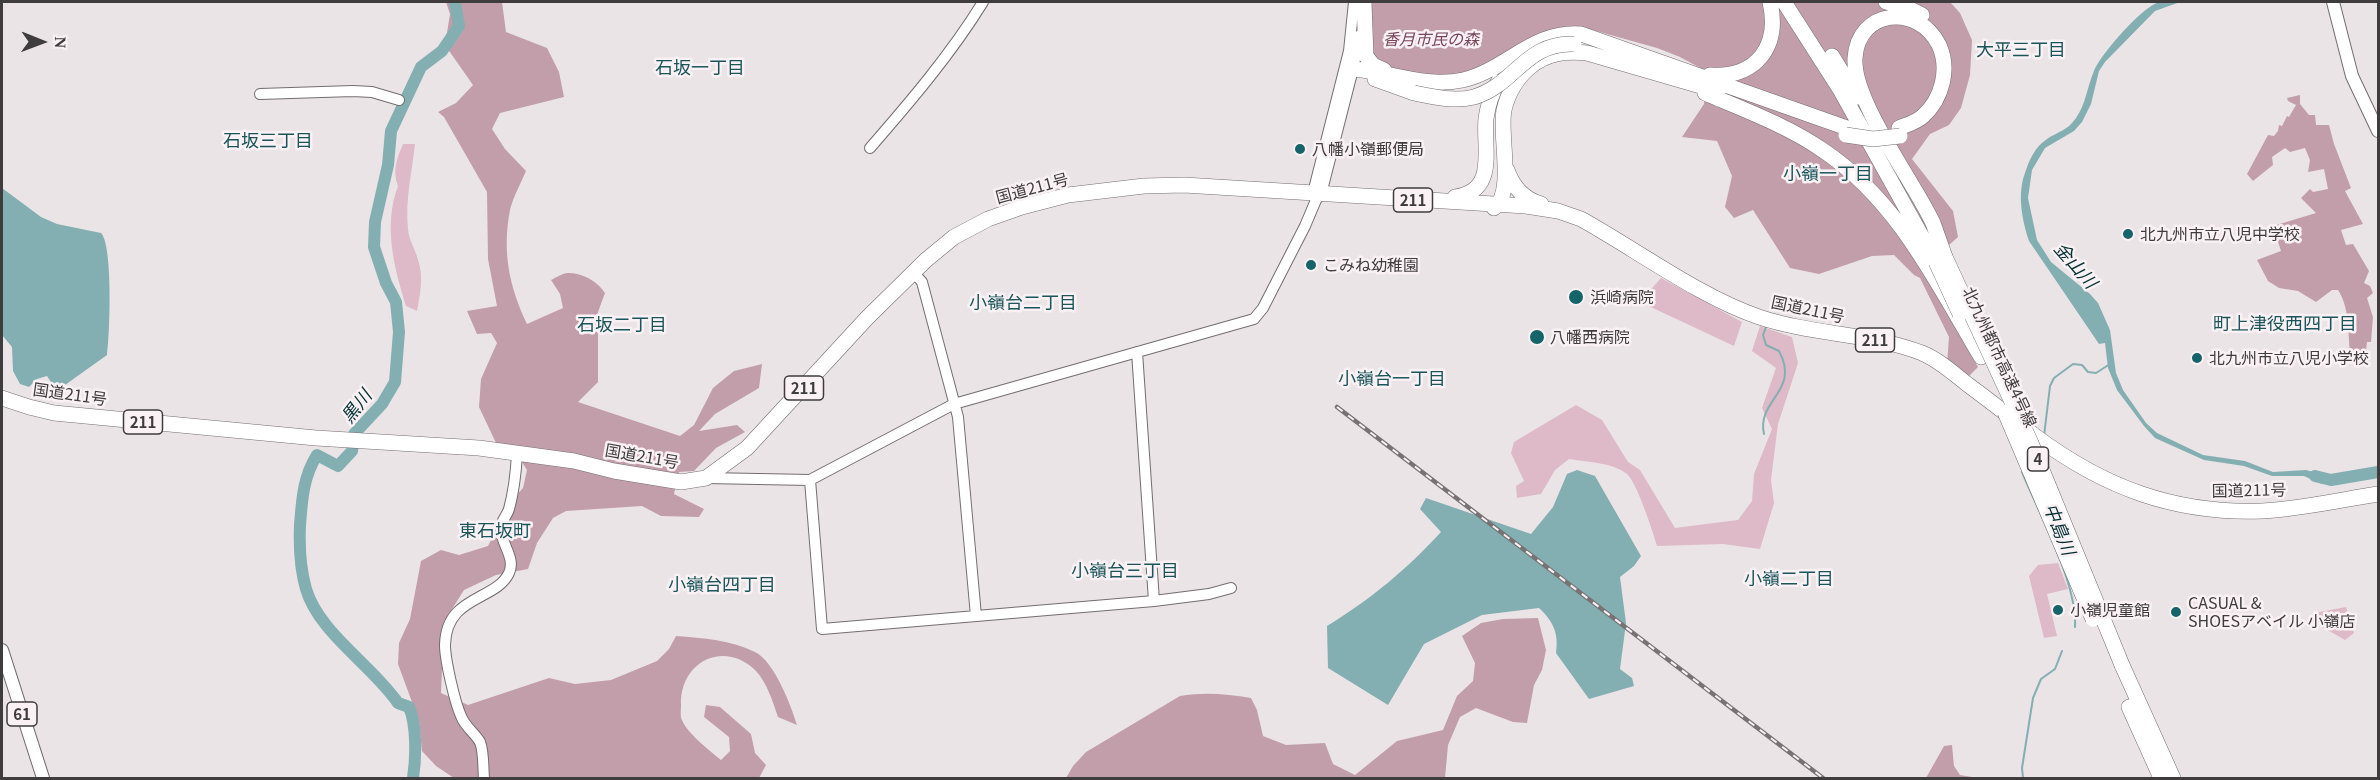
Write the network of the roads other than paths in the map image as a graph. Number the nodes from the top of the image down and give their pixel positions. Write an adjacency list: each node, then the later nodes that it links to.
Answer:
1 (983, 2): 20 (street)
2 (1360, 2): 11 (street); 13 (highway)
3 (1770, 2): 10 (highway)
4 (1784, 2): 27 (highway, 北九州都市高速4号線 / 4)
5 (1796, 2): 27 (highway, 北九州都市高速4号線 / 4)
6 (1886, 2): 19 (highway)
7 (2333, 2): 18 (main road)
8 (1542, 39): 10 (highway); 13 (highway); 16 (highway)
9 (1634, 65): 12 (highway); 13 (highway, bridge); 21 (highway)
10 (1678, 67): 17 (highway)
11 (1349, 68): 13 (highway); 22 (street)
12 (1666, 77): 17 (highway); 27 (highway)
13 (1411, 86)
14 (260, 94): 15 (street)
15 (399, 99)
16 (1486, 125): 23 (highway); 24 (highway)
17 (1847, 131): 19 (highway)
18 (2379, 131)
19 (1899, 132): 27 (highway)
20 (870, 148)
21 (1504, 149): 24 (highway); 25 (highway)
22 (1316, 196): 23 (highway, 国道211号 / 211); 24 (highway, 国道211号 / 211); 28 (highway, 国道211号 / 211); 29 (street)
23 (1416, 200): 24 (highway, 国道211号 / 211)
24 (1500, 208): 25 (highway, 国道211号 / 211); 26 (highway, 国道211号 / 211)
25 (1581, 219): 26 (highway, 国道211号 / 211)
26 (1609, 234): 36 (highway, 国道211号 / 211)
27 (1936, 262): 42 (highway, 北九州都市高速4号線 / 4, bridge); 42 (highway, 北九州都市高速4号線 / 4, bridge)
28 (914, 273): 31 (street); 33 (highway, 国道211号 / 211)
29 (1137, 352): 31 (street); 39 (street)
30 (2, 398): 32 (highway, 国道211号 / 211)
31 (954, 404): 34 (street); 40 (street)
32 (517, 454): 33 (highway, 国道211号 / 211); 44 (street)
33 (706, 478): 34 (street)
34 (810, 480): 40 (street)
35 (2379, 485): 36 (highway, 国道211号 / 211)
36 (2121, 487): 37 (highway, 国道211号 / 211)
37 (2379, 494)
38 (1231, 588): 39 (street)
39 (1154, 601): 40 (street)
40 (976, 616)
41 (2, 650): 43 (main road, 61)
42 (2117, 667): 45 (highway, 北九州都市高速4号線 / 4); 46 (highway, 北九州都市高速4号線 / 4)
43 (43, 778)
44 (484, 778)
45 (2161, 778)
46 (2173, 778)

